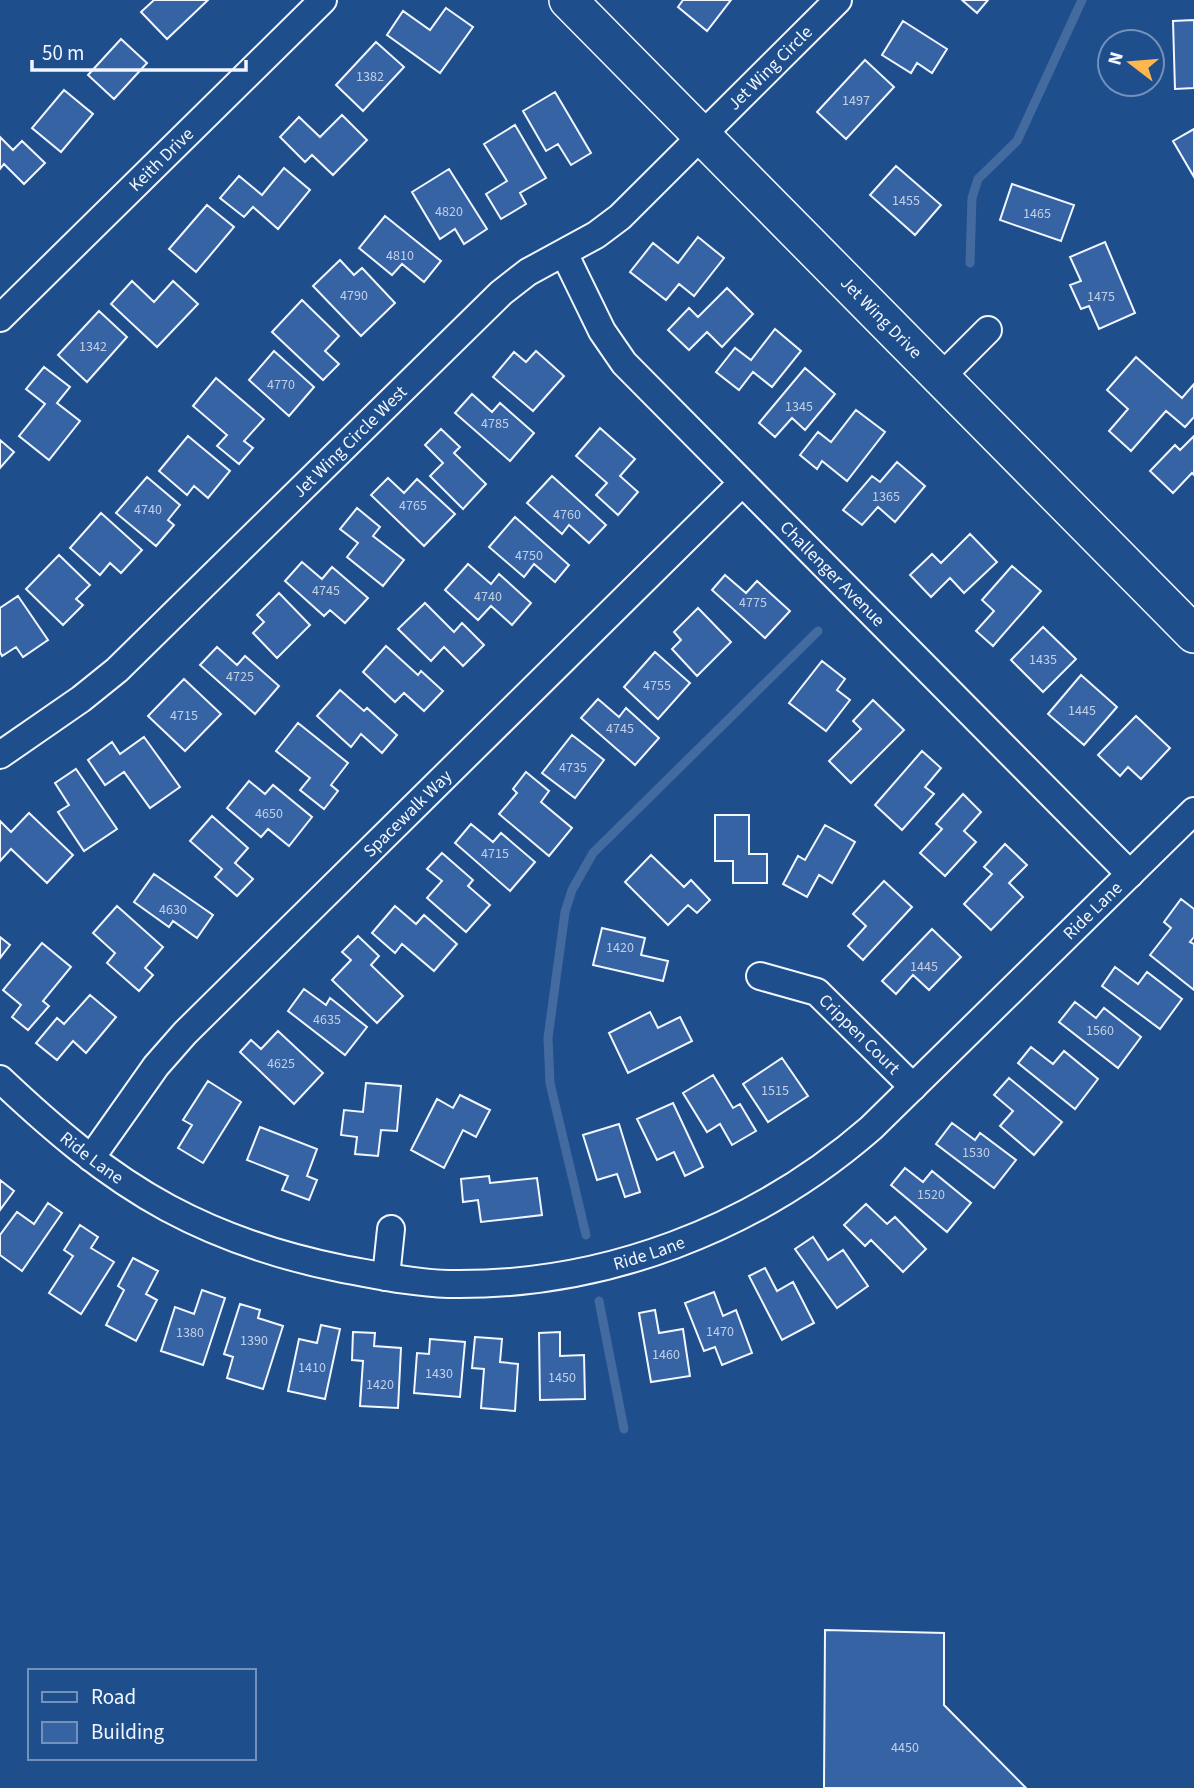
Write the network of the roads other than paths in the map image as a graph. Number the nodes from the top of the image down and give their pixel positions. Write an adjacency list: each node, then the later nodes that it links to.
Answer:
1 (323, 0): 6 (street, Keith Drive)
2 (568, 0): 4 (main road, Jet Wing Drive)
3 (838, 0): 4 (street, Jet Wing Circle)
4 (703, 135): 5 (street, Jet Wing Circle West); 8 (main road, Jet Wing Drive)
5 (564, 253): 9 (street, Challenger Avenue); 11 (street, Jet Wing Circle West)
6 (2, 314)
7 (988, 330): 8 (street)
8 (940, 378): 10 (main road, Jet Wing Drive)
9 (742, 483): 13 (street, Challenger Avenue); 17 (street, Spacewalk Way)
10 (1194, 634)
11 (0, 755)
12 (1194, 811): 13 (street, Ride Lane)
13 (1129, 874): 16 (street, Ride Lane)
14 (760, 976): 16 (street, Crippen Court)
15 (0, 1079): 17 (street, Ride Lane)
16 (913, 1087): 19 (street, Ride Lane)
17 (91, 1158): 19 (street, Ride Lane)
18 (391, 1229): 19 (street)
19 (386, 1277)

